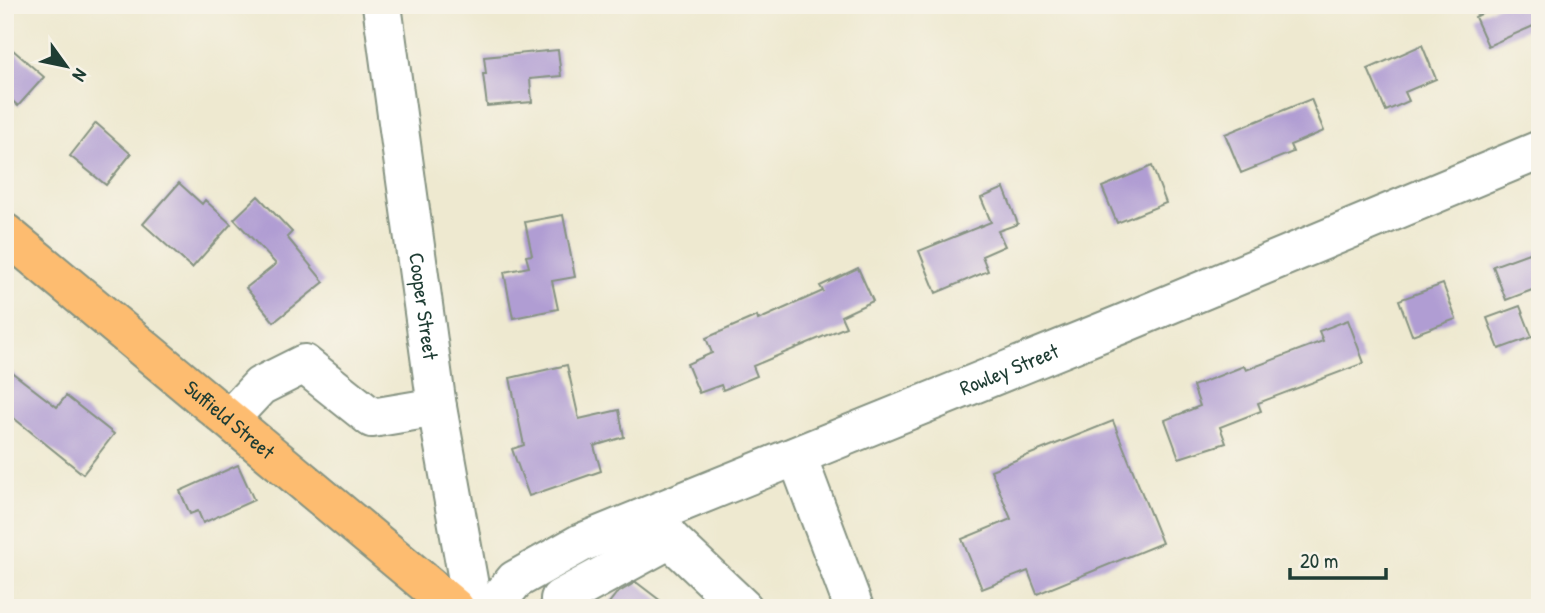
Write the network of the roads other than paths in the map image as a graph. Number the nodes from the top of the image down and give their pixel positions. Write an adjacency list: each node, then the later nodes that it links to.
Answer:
1 (382, 5): 4 (street, Cooper Street)
2 (1540, 150): 6 (street, Rowley Street)
3 (5, 233): 5 (main road, Suffield Street)
4 (437, 407): 5 (street); 10 (street, Cooper Street)
5 (230, 418): 9 (main road, Suffield Street)
6 (797, 456): 7 (street, Rowley Street); 13 (street)
7 (661, 527): 8 (street, Rowley Street); 12 (street)
8 (555, 591): 11 (street, Rowley Street)
9 (455, 608)
10 (473, 608)
11 (492, 608)
12 (743, 608)
13 (854, 608)

